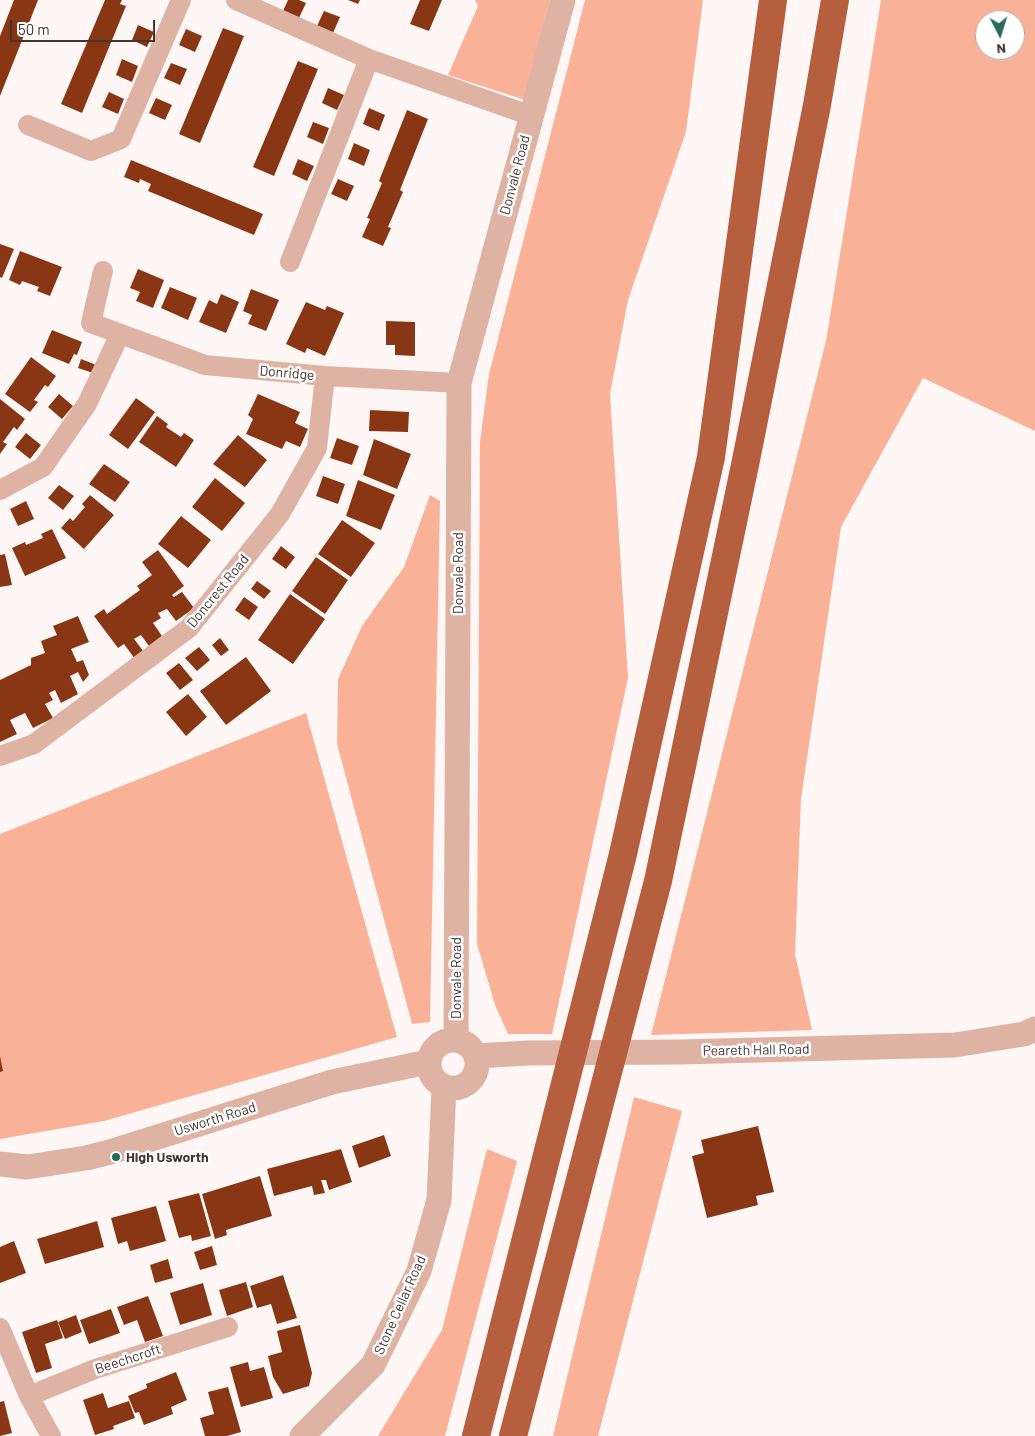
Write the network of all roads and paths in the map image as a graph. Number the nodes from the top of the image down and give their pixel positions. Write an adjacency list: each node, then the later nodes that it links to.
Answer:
1 (181, 0): 10 (street)
2 (236, 0): 7 (street)
3 (563, 0): 9 (street, Donvale Road)
4 (773, 0): 29 (highway)
5 (829, 0): 8 (highway)
6 (835, 0): 8 (highway)
7 (369, 59): 9 (street); 11 (street)
8 (817, 106): 30 (highway)
9 (532, 116): 15 (street, Donvale Road)
10 (28, 125)
11 (290, 262)
12 (103, 271): 13 (street, Donridge)
13 (120, 334): 14 (street, Donridge); 16 (street)
14 (325, 376): 15 (street, Donridge); 17 (street, Doncrest Road)
15 (459, 383): 19 (street, Donvale Road)
16 (0, 490)
17 (0, 756)
18 (1035, 1029): 20 (street, Peareth Hall Road)
19 (456, 1040): 20 (street); 21 (street)
20 (476, 1056): 22 (street)
21 (428, 1062): 22 (street); 23 (street, Usworth Road)
22 (444, 1087): 28 (street, Stone Cellar Road)
23 (0, 1164)
24 (228, 1327): 26 (street, Beechcroft)
25 (0, 1328): 26 (street)
26 (29, 1396): 27 (street)
27 (51, 1436)
28 (302, 1436)
29 (476, 1436)
30 (513, 1436)

